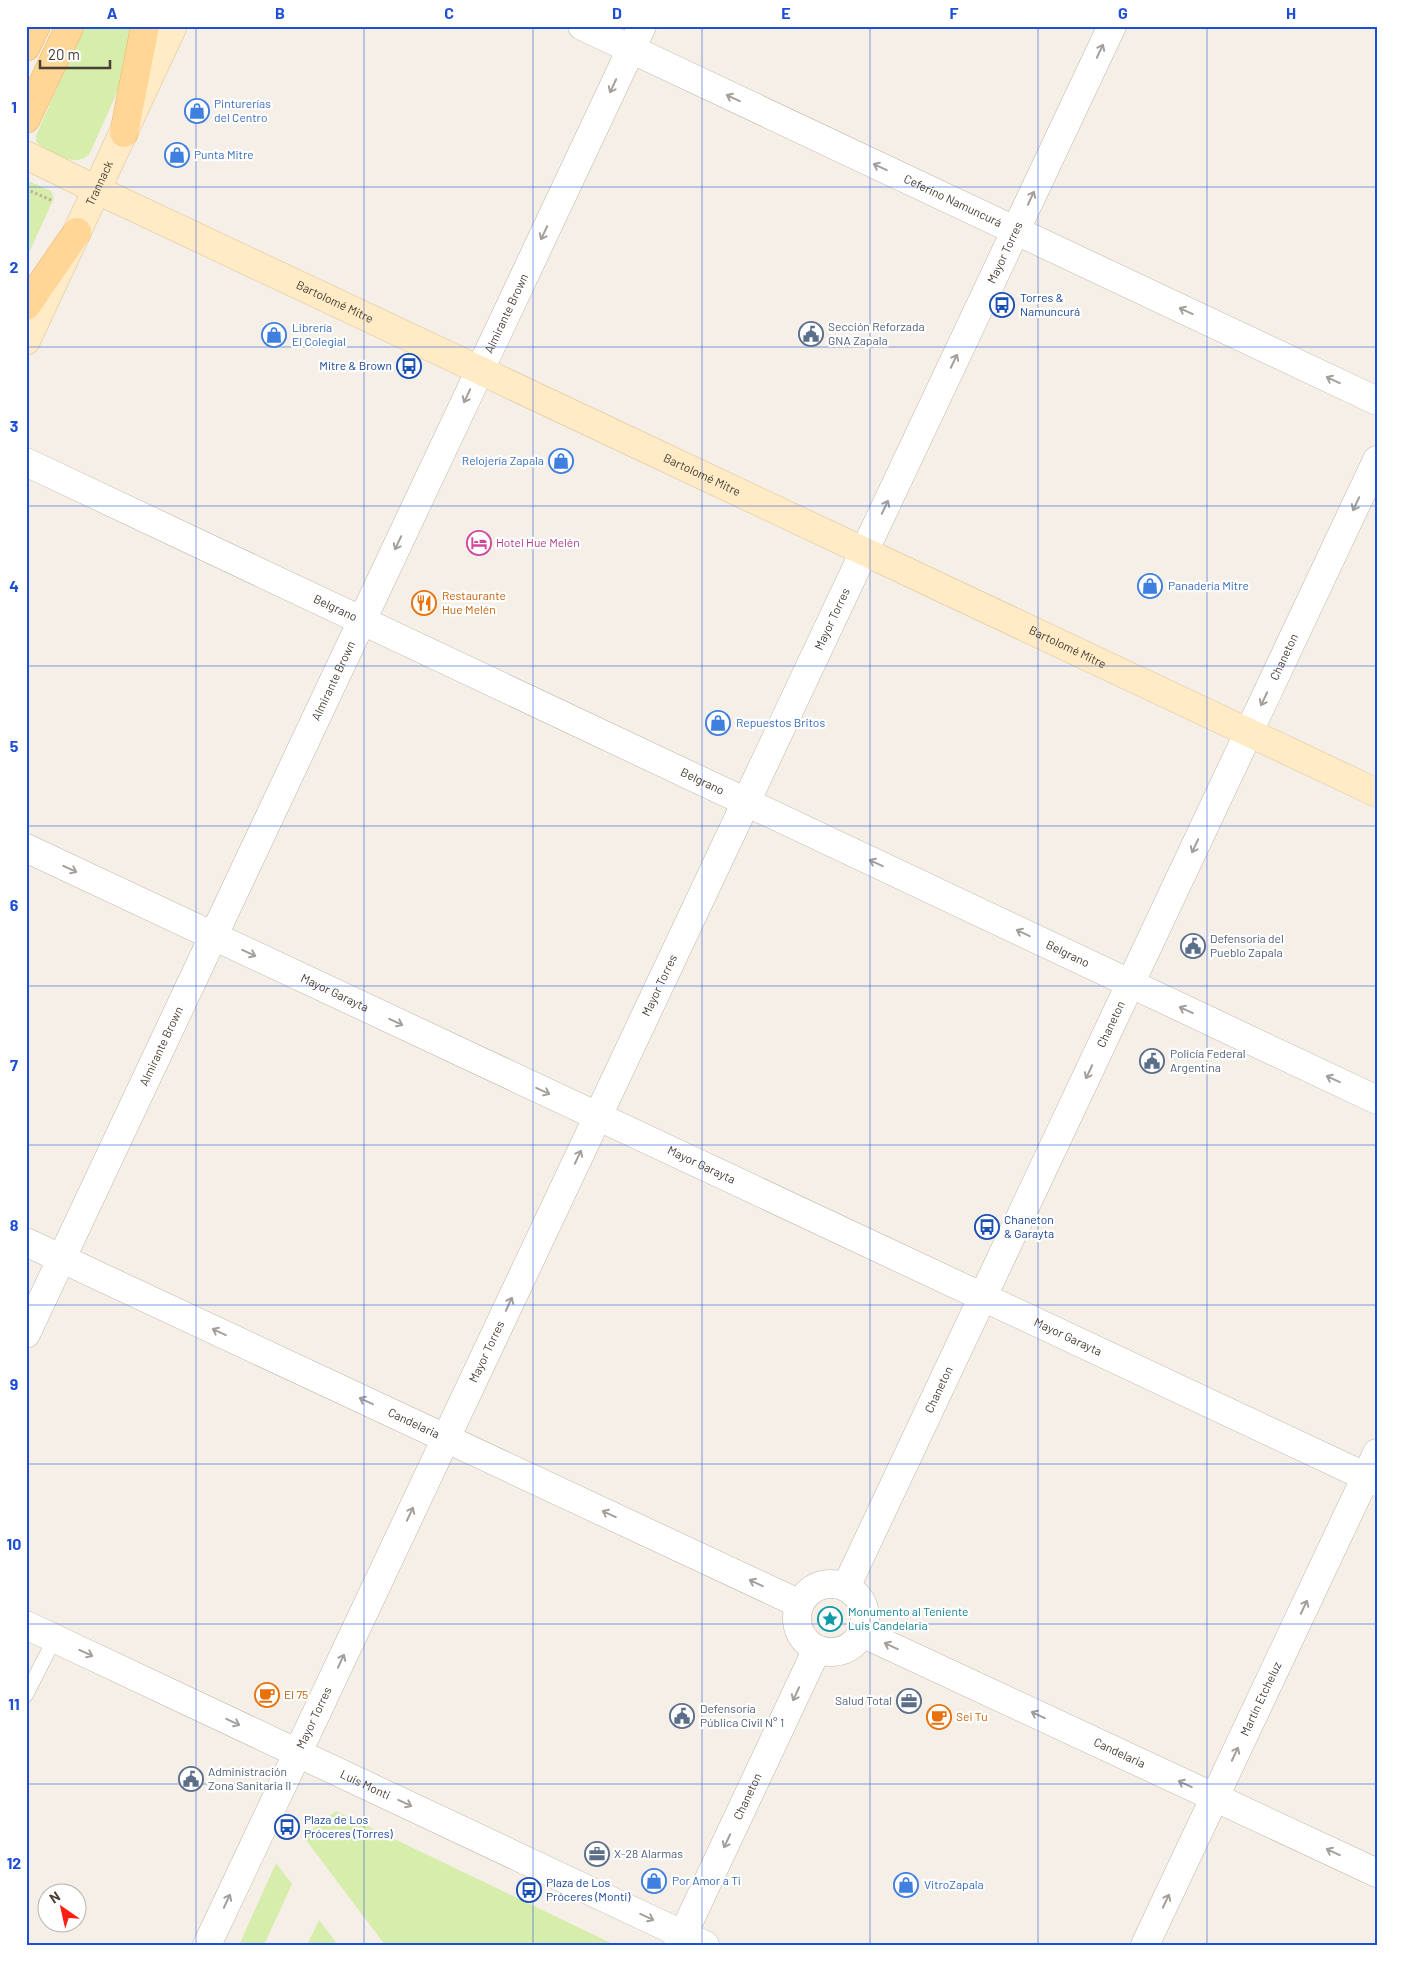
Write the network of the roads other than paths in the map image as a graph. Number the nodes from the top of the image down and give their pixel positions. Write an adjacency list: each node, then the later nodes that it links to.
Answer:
1 (36, 26): 8 (main road)
2 (70, 26): 9 (main road)
3 (146, 26): 10 (main road)
4 (173, 26): 10 (main road, Trannack)
5 (582, 26): 7 (street, Ceferino Namuncurá)
6 (1112, 26): 13 (street, Mayor Torres, one-way to 6)
7 (636, 38): 13 (street, Ceferino Namuncurá, one-way to 7); 17 (street, Almirante Brown, one-way to 17)
8 (26, 47)
9 (26, 119)
10 (124, 133): 12 (main road, Trannack)
11 (26, 155): 12 (main road, Bartolomé Mitre)
12 (97, 190): 14 (main road, Trannack); 17 (main road, Bartolomé Mitre)
13 (1016, 230): 18 (street, Ceferino Namuncurá, one-way to 13); 21 (street, Mayor Torres, one-way to 13)
14 (78, 232): 15 (main road); 16 (main road, Trannack)
15 (26, 306)
16 (26, 342)
17 (479, 370): 21 (main road, Bartolomé Mitre); 22 (street, Almirante Brown, one-way to 22)
18 (1377, 401)
19 (1377, 460): 23 (street, Chaneton, one-way to 23)
20 (26, 462): 22 (street, Belgrano)
21 (864, 552): 23 (main road, Bartolomé Mitre); 25 (street, Mayor Torres)
22 (362, 621): 25 (street, Belgrano); 27 (street, Almirante Brown)
23 (1248, 733): 24 (main road, Bartolomé Mitre); 28 (street, Chaneton, one-way to 28)
24 (1377, 793)
25 (746, 802): 28 (street, Belgrano, one-way to 25); 30 (street, Mayor Torres)
26 (26, 848): 27 (street, Mayor Garayta, one-way to 27)
27 (214, 936): 30 (street, Mayor Garayta, one-way to 30); 32 (street, Almirante Brown)
28 (1130, 984): 29 (street, Belgrano, one-way to 28); 33 (street, Chaneton, one-way to 33)
29 (1377, 1100)
30 (597, 1116): 33 (street, Mayor Garayta); 35 (street, Mayor Torres, one-way to 30)
31 (26, 1242): 32 (street, Candelaria)
32 (62, 1259): 34 (street, Almirante Brown); 35 (street, Candelaria, one-way to 32)
33 (983, 1297): 37 (street, Mayor Garayta); 38 (street, Chaneton)
34 (26, 1334)
35 (446, 1438): 39 (street, Candelaria, one-way to 35); 45 (street, Mayor Torres, one-way to 35)
36 (1377, 1452): 37 (street, Martín Etcheluz)
37 (1371, 1480): 46 (street, Martín Etcheluz, one-way to 37)
38 (846, 1587): 39 (street); 41 (street)
39 (800, 1604): 43 (street)
40 (26, 1625): 42 (street, Luis Monti)
41 (862, 1633): 43 (street); 46 (street, Candelaria, one-way to 41)
42 (55, 1638): 44 (lane); 45 (street, Luis Monti, one-way to 45)
43 (817, 1649): 48 (street, Chaneton, one-way to 48)
44 (26, 1696)
45 (297, 1753): 48 (street, Luis Monti, one-way to 48); 49 (street, Mayor Torres, one-way to 45)
46 (1214, 1797): 47 (street, Candelaria, one-way to 46); 50 (street, Martín Etcheluz, one-way to 46)
47 (1377, 1873)
48 (688, 1941)
49 (207, 1945)
50 (1145, 1945)

